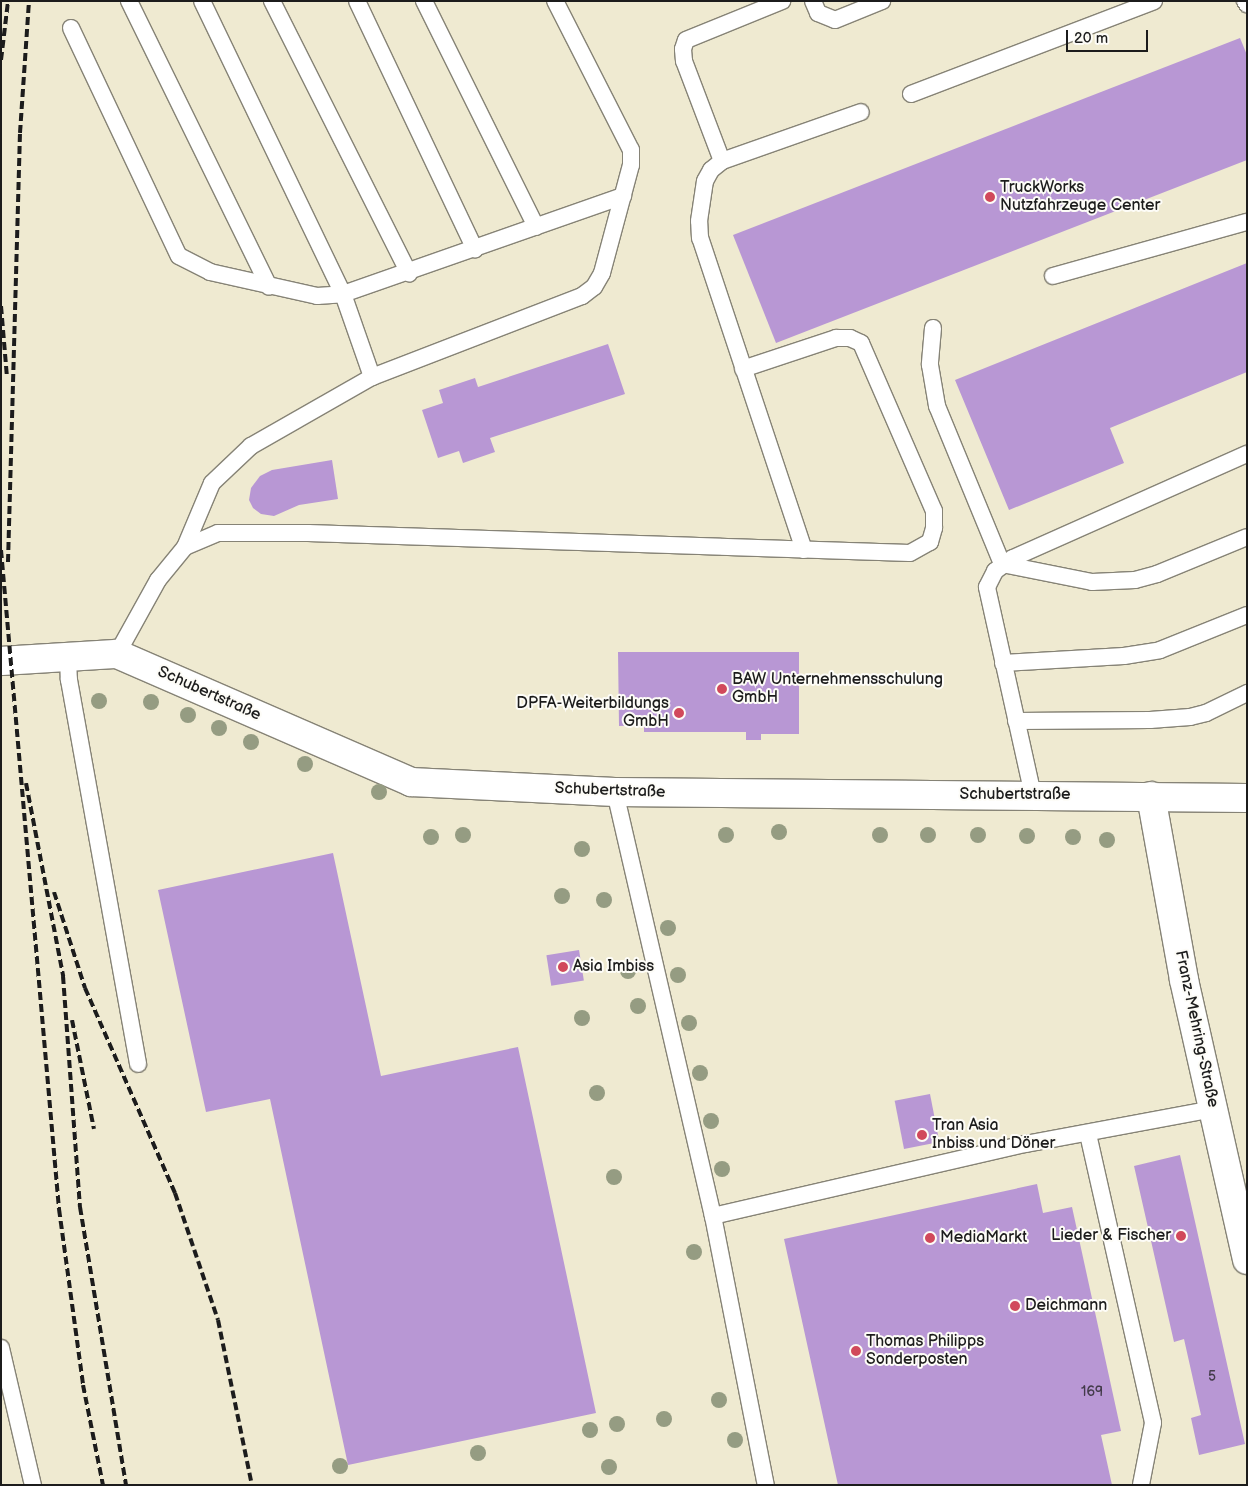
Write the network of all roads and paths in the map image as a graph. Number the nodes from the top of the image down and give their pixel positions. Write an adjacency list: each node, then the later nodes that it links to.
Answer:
1 (129, 1): 21 (lane)
2 (202, 1): 22 (lane)
3 (272, 1): 19 (lane)
4 (357, 1): 18 (lane)
5 (424, 1): 17 (lane)
6 (555, 1): 15 (lane)
7 (782, 1): 14 (lane)
8 (813, 1): 9 (lane)
9 (882, 1)
10 (1154, 1): 12 (lane)
11 (71, 28): 21 (lane)
12 (911, 94)
13 (861, 112): 14 (lane)
14 (722, 162): 24 (lane)
15 (623, 196): 17 (lane); 25 (lane)
16 (1247, 222): 20 (lane)
17 (536, 227): 18 (lane)
18 (475, 249): 19 (lane)
19 (409, 273): 22 (lane)
20 (1053, 276)
21 (269, 287): 22 (lane)
22 (343, 294): 25 (lane)
23 (933, 328): 30 (lane)
24 (744, 369): 29 (lane); 29 (lane)
25 (372, 377): 28 (lane)
26 (1247, 454): 30 (lane)
27 (1247, 536): 30 (lane)
28 (186, 547): 29 (lane); 32 (lane)
29 (804, 550)
30 (1002, 564): 35 (lane)
31 (1247, 615): 35 (lane)
32 (117, 654): 33 (street, Schubertstraße); 38 (street, Schubertstraße)
33 (68, 656): 34 (street, Schubertstraße); 42 (lane)
34 (1, 661)
35 (1003, 663): 37 (lane)
36 (1247, 693): 37 (lane)
37 (1016, 721): 39 (lane)
38 (615, 792): 39 (street, Schubertstraße); 45 (lane)
39 (1032, 795): 40 (street, Schubertstraße)
40 (1151, 796): 41 (street, Schubertstraße); 43 (street, Franz-Mehring-Straße)
41 (1247, 798)
42 (138, 1064)
43 (1212, 1109): 44 (lane); 46 (street, Franz-Mehring-Straße)
44 (1088, 1134): 45 (lane); 50 (lane)
45 (713, 1216): 49 (lane)
46 (1247, 1260)
47 (1, 1348): 48 (lane)
48 (33, 1485)
49 (766, 1485)
50 (1142, 1485)

